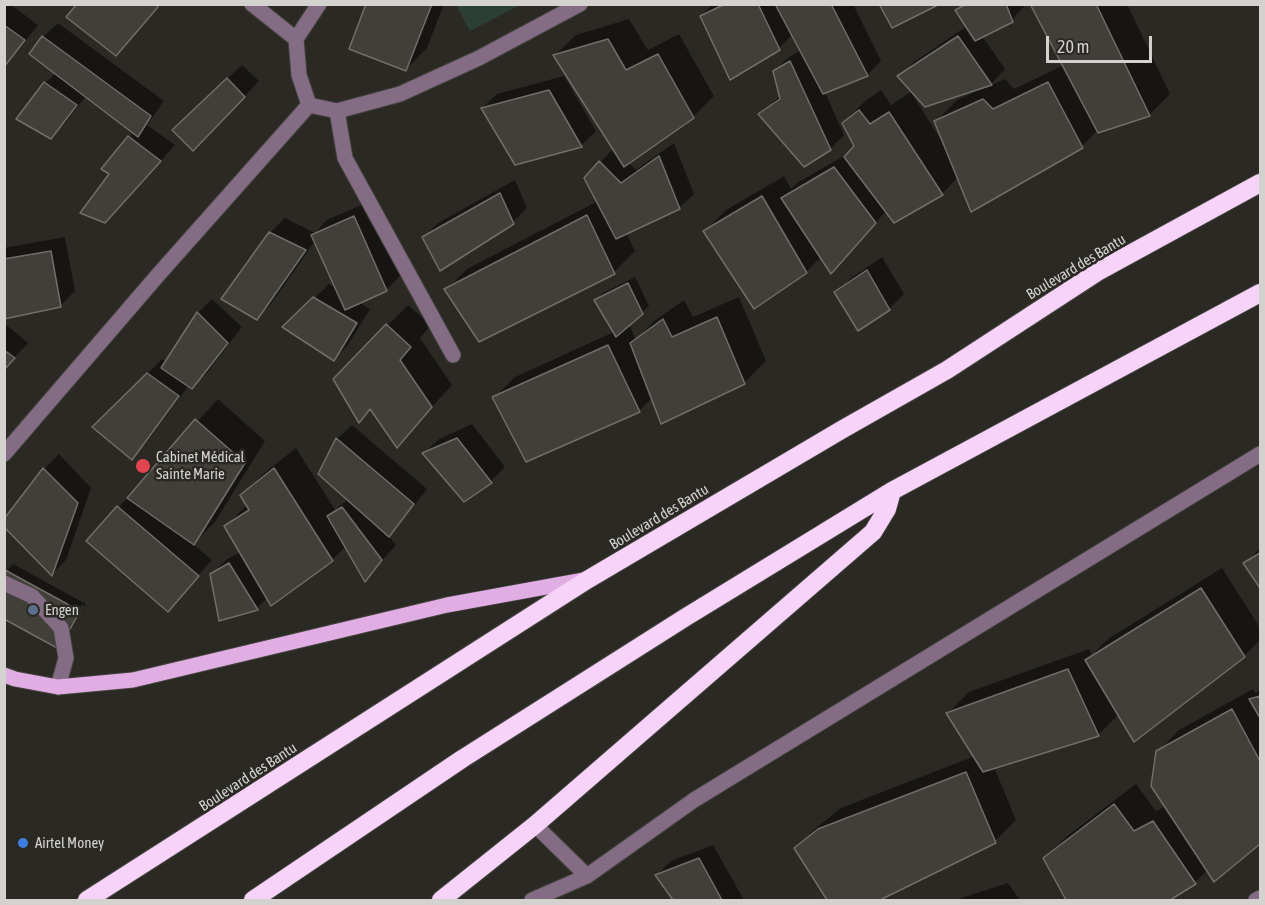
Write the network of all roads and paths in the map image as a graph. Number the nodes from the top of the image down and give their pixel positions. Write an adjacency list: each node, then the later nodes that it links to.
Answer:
1 (252, 4): 4 (street)
2 (320, 4): 4 (street)
3 (580, 4): 6 (street)
4 (296, 39): 5 (street)
5 (309, 105): 6 (street); 10 (street)
6 (338, 111): 9 (street)
7 (1260, 183): 13 (highway, Boulevard des Bantu)
8 (1260, 293): 12 (highway)
9 (453, 354)
10 (4, 454)
11 (1260, 454): 18 (street)
12 (892, 491): 17 (highway); 21 (highway)
13 (587, 580): 16 (main road); 20 (highway, Boulevard des Bantu)
14 (4, 584): 16 (street)
15 (4, 675): 16 (main road)
16 (58, 687)
17 (535, 825): 18 (street); 22 (highway)
18 (587, 876): 23 (street)
19 (1260, 898): 24 (street)
20 (87, 900)
21 (253, 900)
22 (441, 900)
23 (532, 900)
24 (1256, 900)

